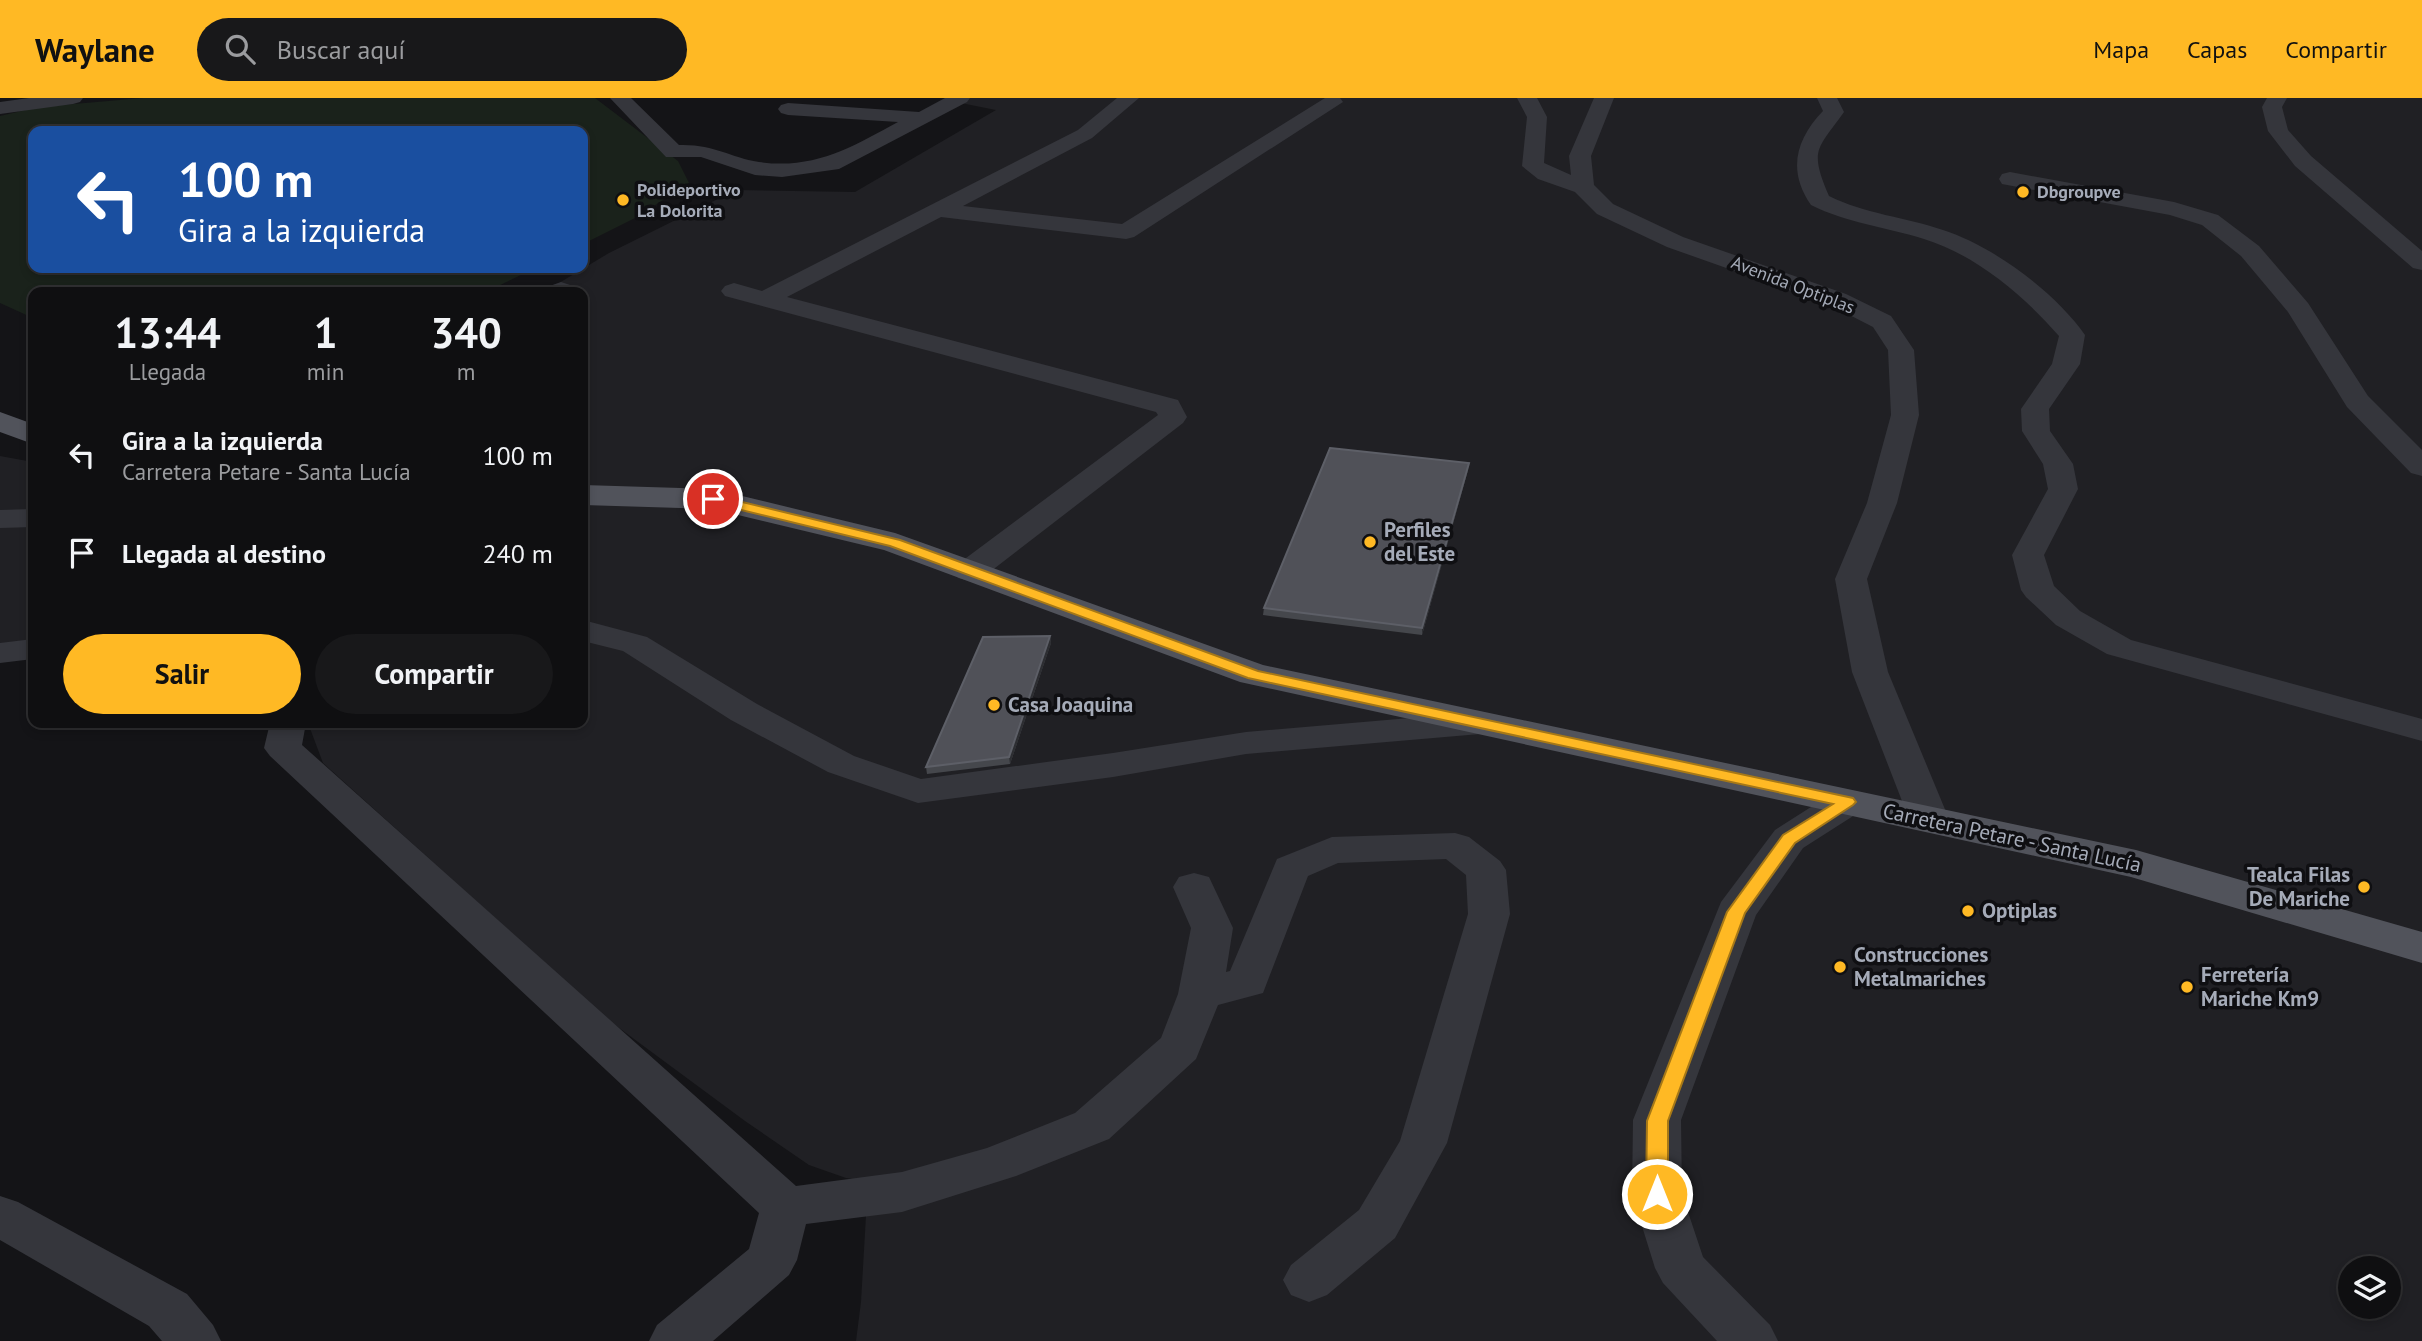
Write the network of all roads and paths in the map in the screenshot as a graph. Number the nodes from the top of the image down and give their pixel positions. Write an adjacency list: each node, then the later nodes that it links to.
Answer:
1 (73, 98): 10 (street)
2 (620, 98): 12 (street)
3 (960, 98): 12 (street)
4 (1129, 98): 15 (street)
5 (1527, 98): 14 (street)
6 (1605, 98): 14 (street)
7 (1827, 98): 31 (street)
8 (2277, 98): 16 (street)
9 (1333, 102): 15 (street)
10 (0, 108)
11 (788, 109): 12 (street)
12 (923, 118)
13 (2010, 179): 21 (street)
14 (1583, 187): 33 (street, Avenida Optiplas)
15 (939, 210): 18 (street)
16 (2422, 263)
17 (734, 291): 18 (street)
18 (765, 299): 25 (street)
19 (0, 421): 20 (main road)
20 (28, 433)
21 (2422, 467)
22 (588, 495): 25 (main road, Carretera Petare - Santa Lucía)
23 (28, 518): 24 (street)
24 (0, 519)
25 (970, 571): 29 (main road, Carretera Petare - Santa Lucía)
26 (588, 631): 29 (street)
27 (28, 650): 28 (street)
28 (0, 653)
29 (1480, 723): 32 (main road, Carretera Petare - Santa Lucía)
30 (287, 728): 37 (street)
31 (2422, 730)
32 (1847, 802): 33 (main road, Carretera Petare - Santa Lucía); 42 (street)
33 (1928, 819): 35 (main road, Carretera Petare - Santa Lucía)
34 (1194, 887): 36 (street)
35 (2422, 948)
36 (1200, 994): 37 (street); 39 (street)
37 (786, 1207): 41 (street)
38 (0, 1216): 40 (street)
39 (1309, 1280)
40 (194, 1341)
41 (676, 1341)
42 (1751, 1341)

